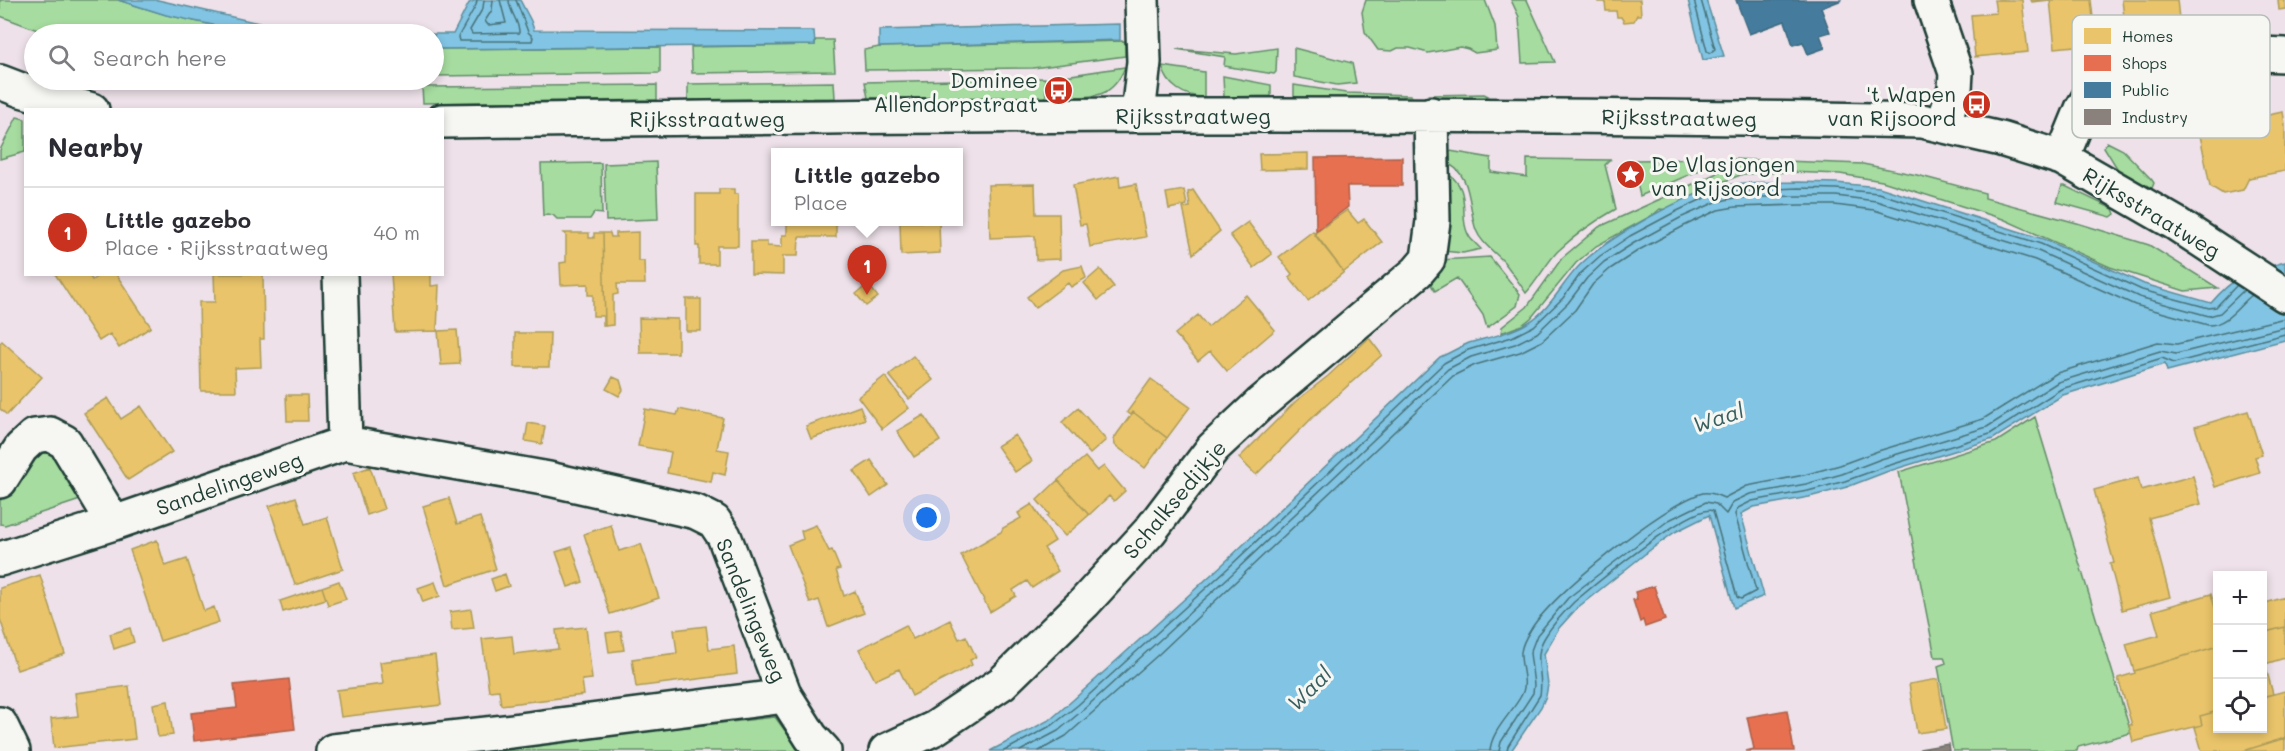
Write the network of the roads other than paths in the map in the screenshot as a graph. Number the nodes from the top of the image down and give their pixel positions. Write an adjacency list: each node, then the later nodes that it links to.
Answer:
1 (1142, 0): 7 (street)
2 (1930, 0): 10 (street)
3 (2270, 54): 4 (street)
4 (2285, 55)
5 (0, 82): 6 (street)
6 (85, 108)
7 (1138, 114): 8 (street, Rijksstraatweg); 9 (street, Rijksstraatweg)
8 (1431, 114): 10 (street, Rijksstraatweg); 24 (street, Schalksedijkje)
9 (444, 121)
10 (1943, 124): 12 (street, Rijksstraatweg)
11 (2072, 134): 12 (street)
12 (2062, 158): 14 (street, Rijksstraatweg)
13 (340, 276): 15 (street)
14 (2285, 295)
15 (345, 443): 17 (street, Sandelingeweg); 19 (street, Sandelingeweg)
16 (0, 481): 17 (street)
17 (114, 523): 18 (street, Sandelingeweg)
18 (0, 559)
19 (785, 696): 22 (street, Sandelingeweg); 23 (street)
20 (0, 724): 21 (street)
21 (13, 751)
22 (333, 751)
23 (824, 751)
24 (886, 751)

